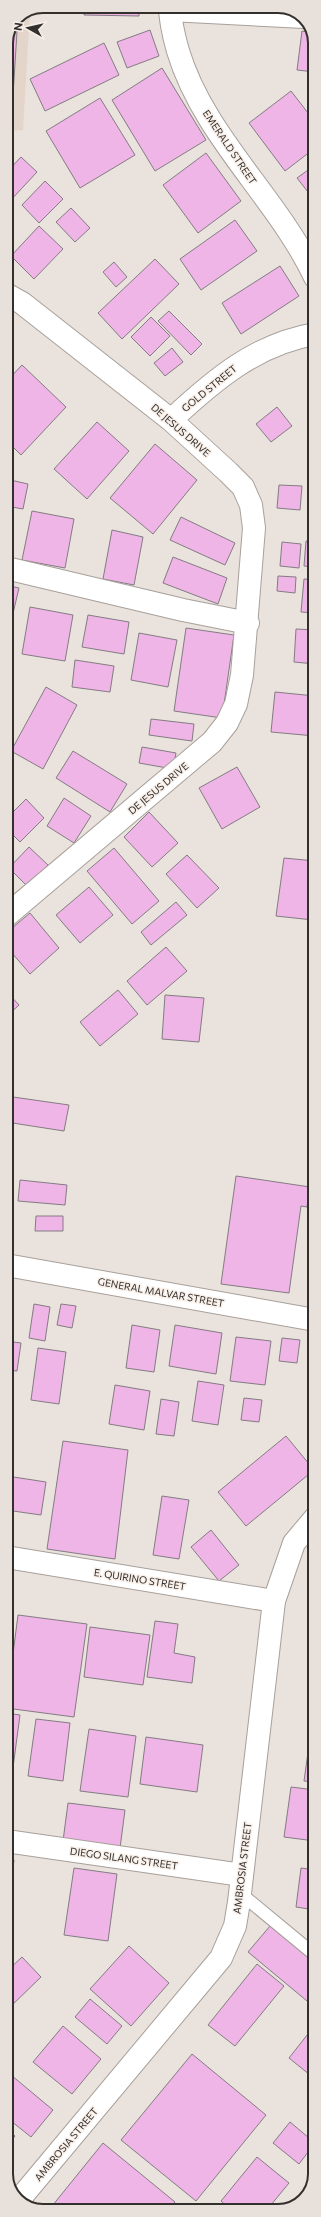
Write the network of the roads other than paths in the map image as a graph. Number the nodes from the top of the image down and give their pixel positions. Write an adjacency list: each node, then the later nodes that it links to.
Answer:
1 (171, 13): 4 (street, EMERALD STREET)
2 (244, 13): 3 (street)
3 (292, 16)
4 (308, 265)
5 (13, 298): 7 (street, DE JESUS DRIVE)
6 (308, 335): 7 (street, GOLD STREET)
7 (172, 420): 9 (street, DE JESUS DRIVE)
8 (13, 570): 9 (street)
9 (248, 623): 10 (street, DE JESUS DRIVE)
10 (13, 910)
11 (13, 1266): 12 (street, GENERAL MALVAR STREET)
12 (308, 1319)
13 (308, 1526): 15 (street, AMBROSIA STREET)
14 (13, 1558): 15 (street, E. QUIRINO STREET)
15 (274, 1601): 17 (street, AMBROSIA STREET)
16 (13, 1842): 17 (street, DIEGO SILANG STREET)
17 (241, 1884): 18 (lane); 19 (street, AMBROSIA STREET)
18 (308, 1948)
19 (23, 2196)

